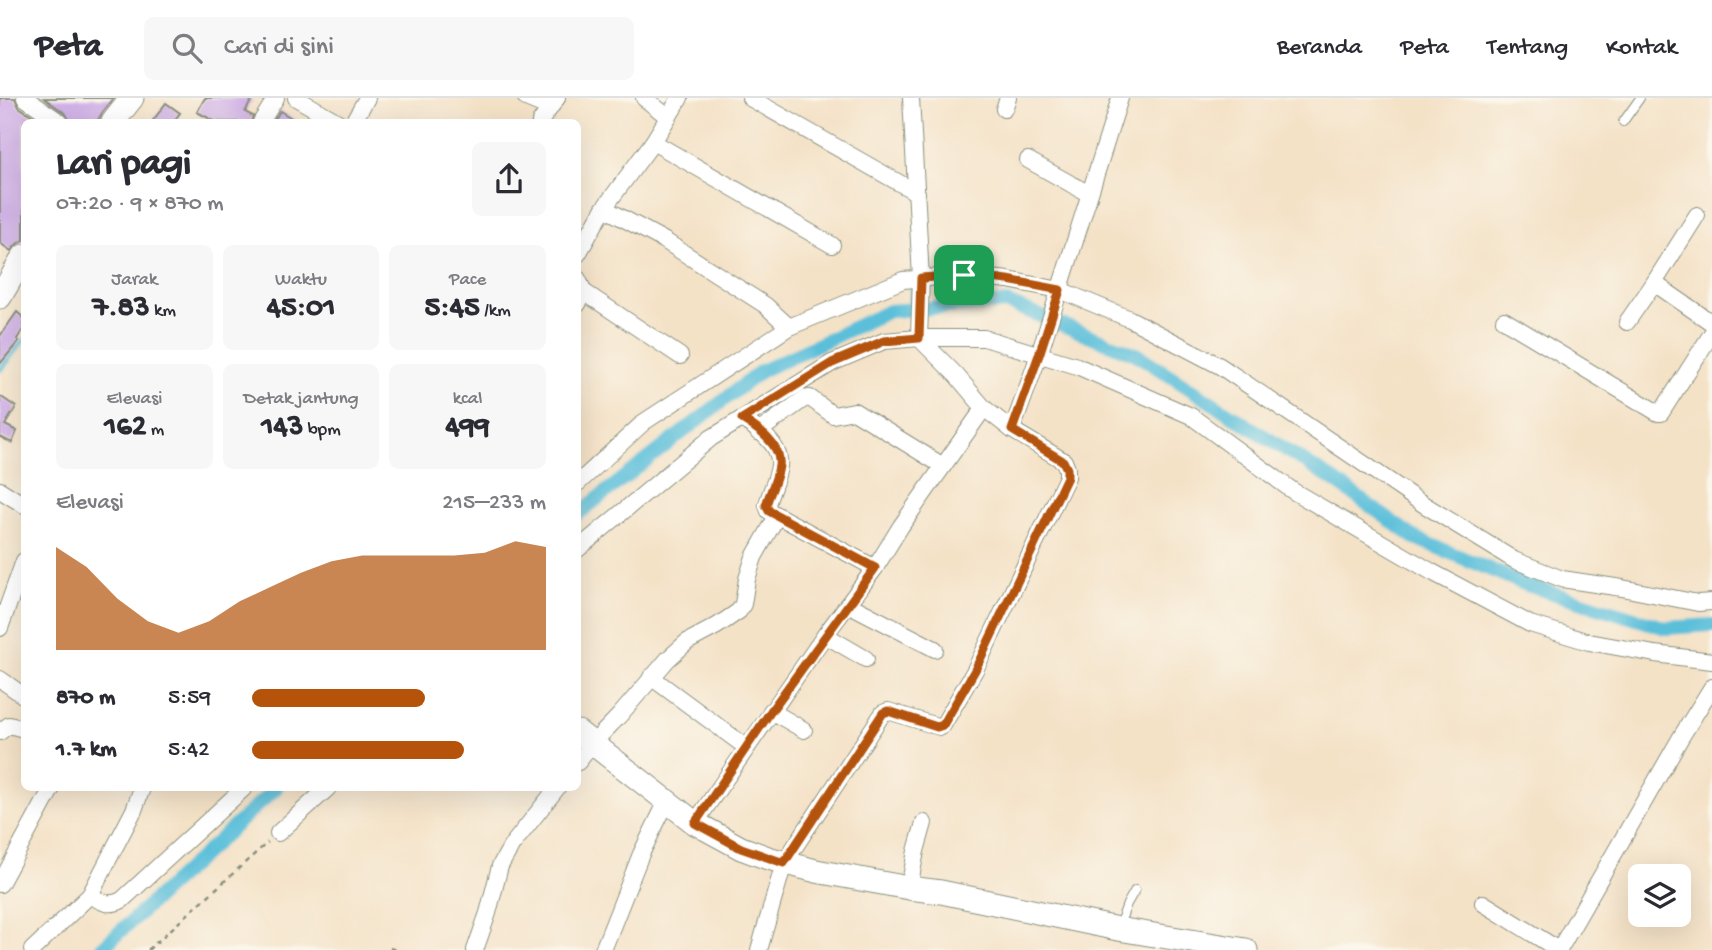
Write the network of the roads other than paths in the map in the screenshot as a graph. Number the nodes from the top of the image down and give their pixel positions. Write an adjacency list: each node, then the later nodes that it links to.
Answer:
1 (25, 98): 15 (street)
2 (132, 98): 16 (main road)
3 (276, 98): 17 (street)
4 (296, 98): 18 (street)
5 (367, 98): 19 (street)
6 (526, 98): 13 (street)
7 (644, 98): 14 (street)
8 (680, 98): 14 (street)
9 (750, 98): 24 (street)
10 (911, 98): 24 (street)
11 (1120, 98): 25 (street)
12 (1640, 98): 21 (lane)
13 (553, 103): 20 (street)
14 (668, 117): 22 (street)
15 (56, 119)
16 (115, 119)
17 (263, 119)
18 (333, 119)
19 (355, 119)
20 (542, 119)
21 (1623, 122)
22 (653, 142): 26 (street); 28 (street)
23 (1028, 160): 25 (street)
24 (917, 193): 31 (street)
25 (1089, 194): 34 (street)
26 (604, 208): 29 (street); 39 (street)
27 (1697, 215): 32 (street)
28 (832, 245)
29 (581, 249)
30 (21, 268): 35 (main road)
31 (921, 280): 34 (street); 39 (street); 41 (street)
32 (1654, 283): 37 (street); 38 (street)
33 (581, 293): 43 (street)
34 (1059, 293): 42 (street); 56 (street)
35 (0, 297)
36 (1504, 320): 40 (street)
37 (1627, 322)
38 (1712, 323)
39 (789, 327): 49 (street)
40 (1712, 333)
41 (919, 336): 42 (street); 44 (street); 45 (street)
42 (1041, 350): 46 (street); 62 (street)
43 (680, 356)
44 (984, 408): 46 (street); 48 (street)
45 (742, 419): 47 (street); 53 (street)
46 (1012, 430): 82 (street)
47 (758, 432): 48 (street); 52 (street)
48 (943, 466): 54 (street)
49 (581, 480)
50 (0, 490): 51 (street)
51 (21, 503)
52 (776, 516): 54 (street); 63 (street)
53 (581, 546)
54 (875, 568): 57 (street)
55 (21, 569): 58 (street)
56 (1712, 601)
57 (848, 604): 59 (street); 60 (street)
58 (0, 628)
59 (825, 635): 61 (street); 67 (street)
60 (935, 649)
61 (866, 659)
62 (1712, 662)
63 (651, 677): 71 (street); 72 (street)
64 (0, 679): 66 (street)
65 (1712, 687): 94 (street)
66 (21, 694)
67 (771, 711): 69 (street); 72 (street)
68 (21, 728): 70 (street)
69 (804, 730)
70 (0, 732)
71 (585, 738): 78 (main road)
72 (746, 747): 79 (street)
73 (50, 791): 83 (street)
74 (141, 791): 86 (street)
75 (241, 791): 86 (street)
76 (325, 791): 81 (street)
77 (556, 791): 91 (street)
78 (667, 801): 79 (main road); 92 (street)
79 (695, 823): 82 (main road)
80 (924, 823): 84 (street)
81 (278, 833)
82 (784, 863): 84 (main road); 93 (street)
83 (0, 884)
84 (909, 888): 88 (main road)
85 (1135, 890): 88 (lane)
86 (90, 895): 90 (street)
87 (1483, 903): 94 (street)
88 (1118, 929): 89 (main road)
89 (1237, 949)
90 (32, 950)
91 (475, 950)
92 (603, 950)
93 (759, 950)
94 (1559, 950)

